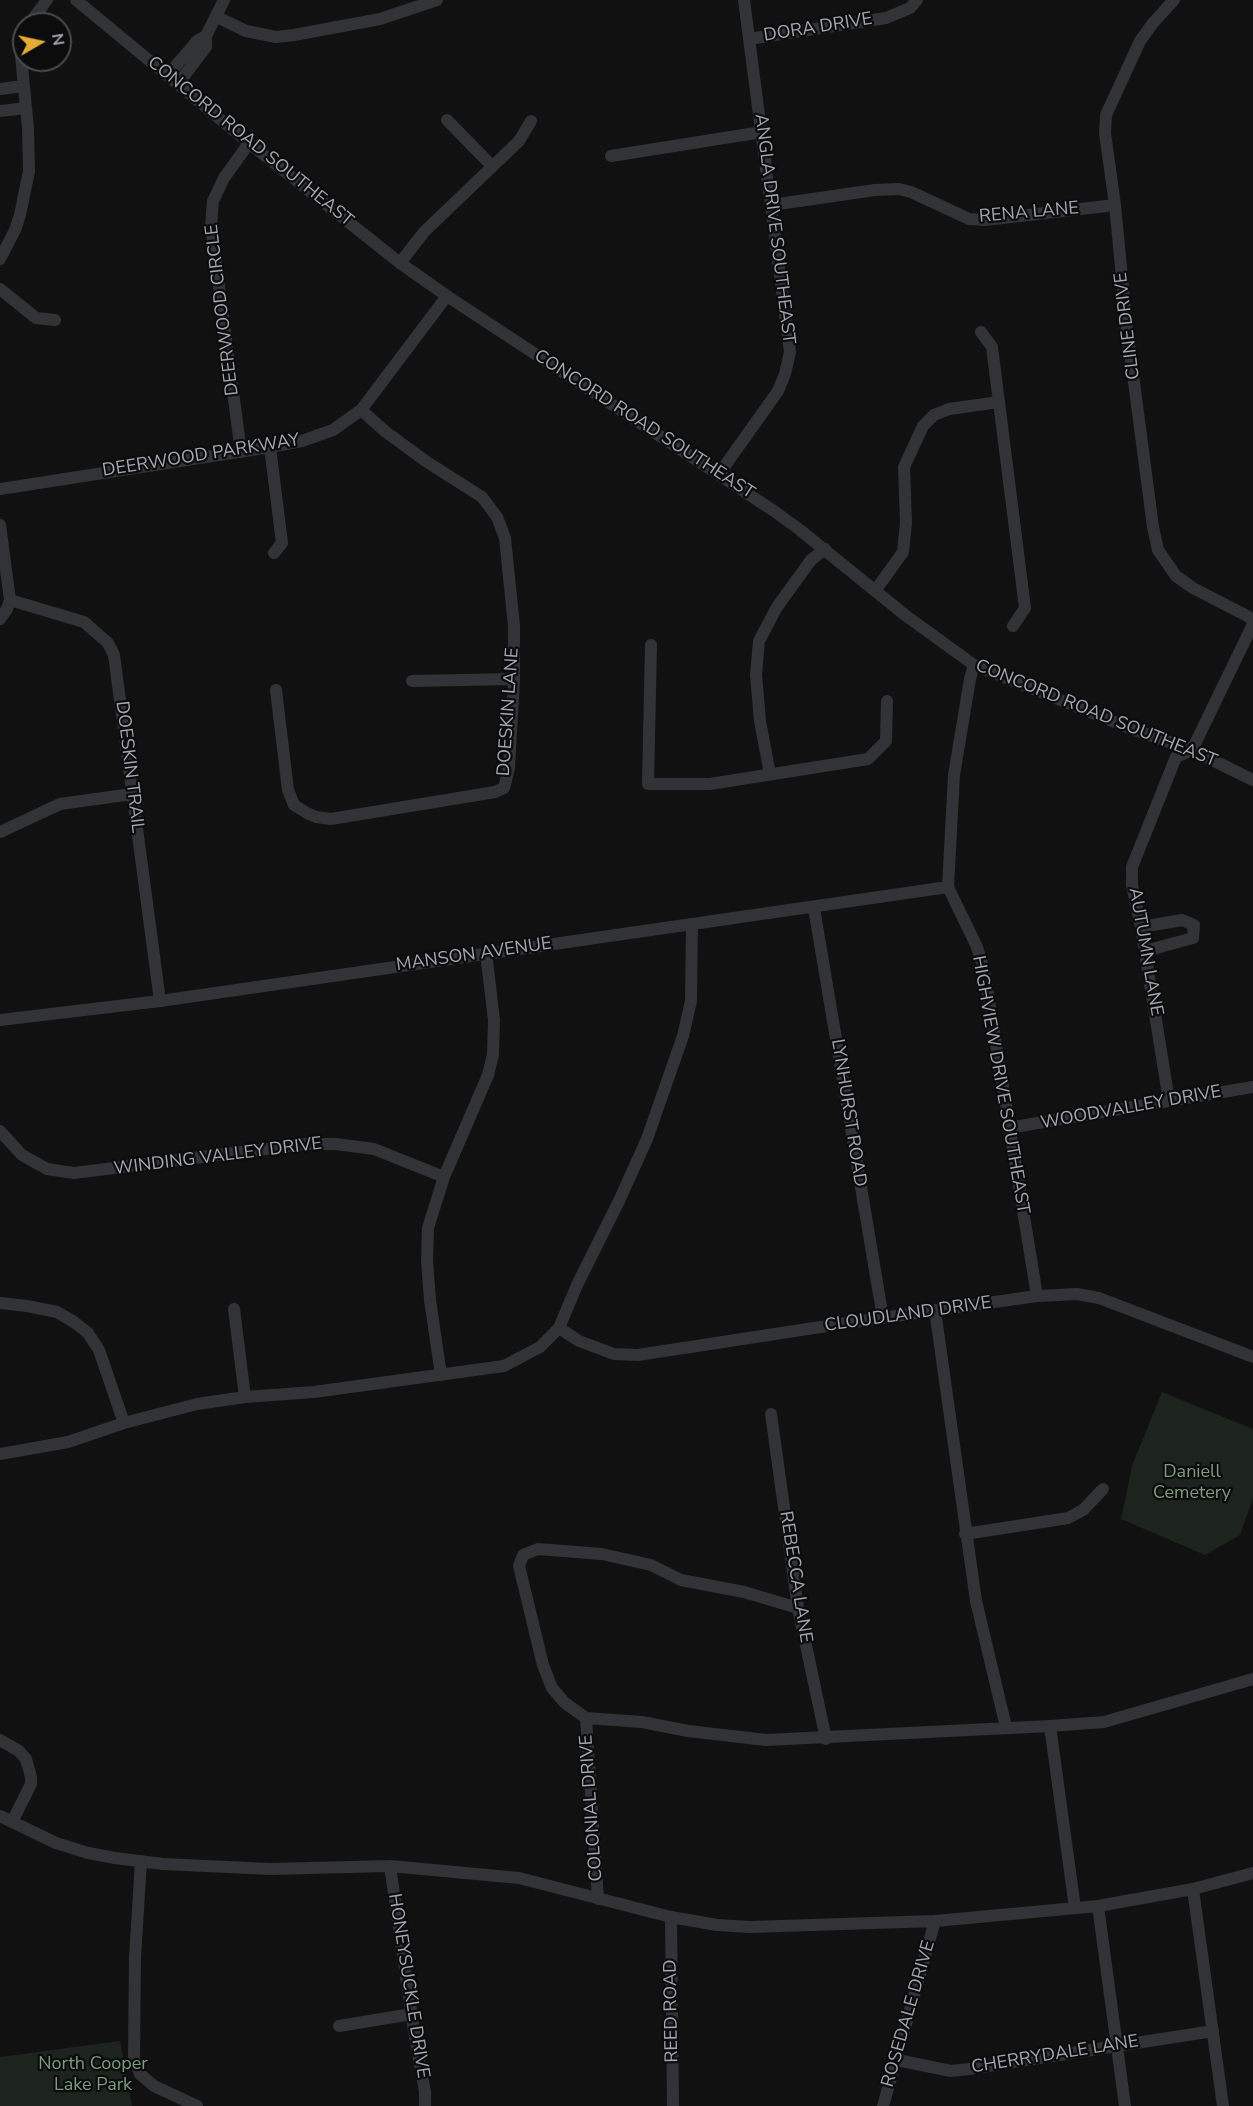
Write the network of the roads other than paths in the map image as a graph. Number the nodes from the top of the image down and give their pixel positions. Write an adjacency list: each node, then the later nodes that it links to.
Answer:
1 (76, 0): 10 (street, CONCORD ROAD SOUTHEAST)
2 (224, 0): 7 (street)
3 (437, 0): 7 (street)
4 (744, 0): 8 (street, ANGLA DRIVE SOUTHEAST)
5 (917, 0): 8 (street, DORA DRIVE)
6 (1174, 0): 22 (street, CLINE DRIVE)
7 (217, 18): 10 (street)
8 (749, 39): 17 (street, ANGLA DRIVE SOUTHEAST)
9 (23, 72): 11 (street)
10 (173, 79): 18 (street, CONCORD ROAD SOUTHEAST)
11 (24, 86): 12 (street); 13 (street)
12 (0, 89)
13 (26, 108): 14 (street); 23 (street)
14 (0, 111)
15 (447, 120): 20 (street)
16 (531, 122): 20 (street)
17 (762, 132): 19 (street); 21 (street, ANGLA DRIVE SOUTHEAST)
18 (249, 143): 24 (street, CONCORD ROAD SOUTHEAST); 32 (street, DEERWOOD CIRCLE)
19 (610, 156)
20 (492, 166): 24 (street)
21 (771, 205): 22 (street, RENA LANE); 33 (street, ANGLA DRIVE SOUTHEAST)
22 (1115, 205): 41 (street, CLINE DRIVE)
23 (0, 259)
24 (400, 263): 26 (street, CONCORD ROAD SOUTHEAST)
25 (0, 289): 27 (street)
26 (447, 296): 30 (street, DEERWOOD PARKWAY); 33 (street, CONCORD ROAD SOUTHEAST)
27 (55, 320)
28 (981, 332): 29 (street)
29 (999, 402): 38 (street); 42 (street)
30 (361, 410): 31 (street, DEERWOOD PARKWAY); 45 (street, DOESKIN LANE)
31 (270, 447): 32 (street, DEERWOOD PARKWAY); 37 (street)
32 (241, 452): 34 (street, DEERWOOD PARKWAY)
33 (719, 474): 36 (street, CONCORD ROAD SOUTHEAST)
34 (0, 489)
35 (0, 525): 39 (street)
36 (825, 549): 38 (street, CONCORD ROAD SOUTHEAST); 50 (street)
37 (274, 553)
38 (875, 591): 44 (street, CONCORD ROAD SOUTHEAST)
39 (10, 600): 40 (street); 52 (street, DOESKIN TRAIL)
40 (0, 619)
41 (1253, 623): 49 (street)
42 (1013, 626)
43 (651, 645): 50 (street)
44 (974, 665): 49 (street, CONCORD ROAD SOUTHEAST); 54 (street, HIGHVIEW DRIVE SOUTHEAST)
45 (514, 679): 46 (street); 47 (street, DOESKIN LANE)
46 (412, 681)
47 (276, 690)
48 (887, 701): 50 (street)
49 (1192, 750): 51 (street, CONCORD ROAD SOUTHEAST); 57 (street, AUTUMN LANE)
50 (770, 774)
51 (1253, 780)
52 (132, 794): 53 (street); 60 (street, DOESKIN TRAIL)
53 (0, 832)
54 (948, 887): 55 (street, MANSON AVENUE); 64 (street, HIGHVIEW DRIVE SOUTHEAST)
55 (814, 908): 56 (street, MANSON AVENUE); 71 (street, LYNHURST ROAD)
56 (692, 924): 59 (street, MANSON AVENUE); 72 (street)
57 (1141, 927): 58 (street, AUTUMN LANE); 58 (street)
58 (1145, 951): 63 (street, AUTUMN LANE)
59 (486, 953): 60 (street, MANSON AVENUE); 66 (street)
60 (160, 1001): 61 (street, MANSON AVENUE)
61 (0, 1020)
62 (1253, 1087): 63 (street, WOODVALLEY DRIVE)
63 (1169, 1101): 64 (street, WOODVALLEY DRIVE)
64 (1008, 1128): 67 (street, HIGHVIEW DRIVE SOUTHEAST)
65 (0, 1131): 66 (street, WINDING VALLEY DRIVE)
66 (444, 1177): 74 (street)
67 (1037, 1296): 70 (street, CLOUDLAND DRIVE); 73 (street, CLOUDLAND DRIVE)
68 (0, 1303): 77 (street)
69 (234, 1309): 75 (street)
70 (935, 1310): 71 (street, CLOUDLAND DRIVE); 80 (street)
71 (883, 1318): 72 (street, CLOUDLAND DRIVE)
72 (560, 1328): 74 (street)
73 (1253, 1357)
74 (441, 1375): 75 (street)
75 (245, 1396): 77 (street)
76 (771, 1414): 81 (street, REBECCA LANE)
77 (124, 1423): 78 (street)
78 (0, 1454)
79 (1103, 1490): 80 (street)
80 (965, 1534): 85 (street)
81 (798, 1608): 83 (street); 86 (street, REBECCA LANE)
82 (1253, 1679): 84 (street)
83 (586, 1718): 86 (street); 94 (street, COLONIAL DRIVE)
84 (1050, 1726): 85 (street); 96 (street)
85 (1006, 1727): 86 (street)
86 (826, 1738)
87 (0, 1740): 89 (street)
88 (0, 1816): 89 (street)
89 (12, 1822): 90 (street)
90 (141, 1861): 91 (street); 104 (street)
91 (390, 1866): 94 (street); 99 (street, HONEYSUCKLE DRIVE)
92 (1253, 1874): 93 (street)
93 (1193, 1889): 95 (street); 101 (street)
94 (598, 1899): 97 (street)
95 (1098, 1906): 96 (street); 102 (street)
96 (1074, 1908): 98 (street)
97 (671, 1917): 98 (street); 106 (street, REED ROAD)
98 (935, 1922): 103 (street, ROSEDALE DRIVE)
99 (412, 2014): 100 (street); 105 (street, HONEYSUCKLE DRIVE)
100 (339, 2026)
101 (1213, 2031): 102 (street, CHERRYDALE LANE); 109 (street)
102 (1116, 2045): 103 (street, CHERRYDALE LANE); 108 (street)
103 (897, 2060): 107 (street, ROSEDALE DRIVE)
104 (197, 2106)
105 (425, 2106)
106 (673, 2106)
107 (883, 2106)
108 (1125, 2106)
109 (1223, 2106)

